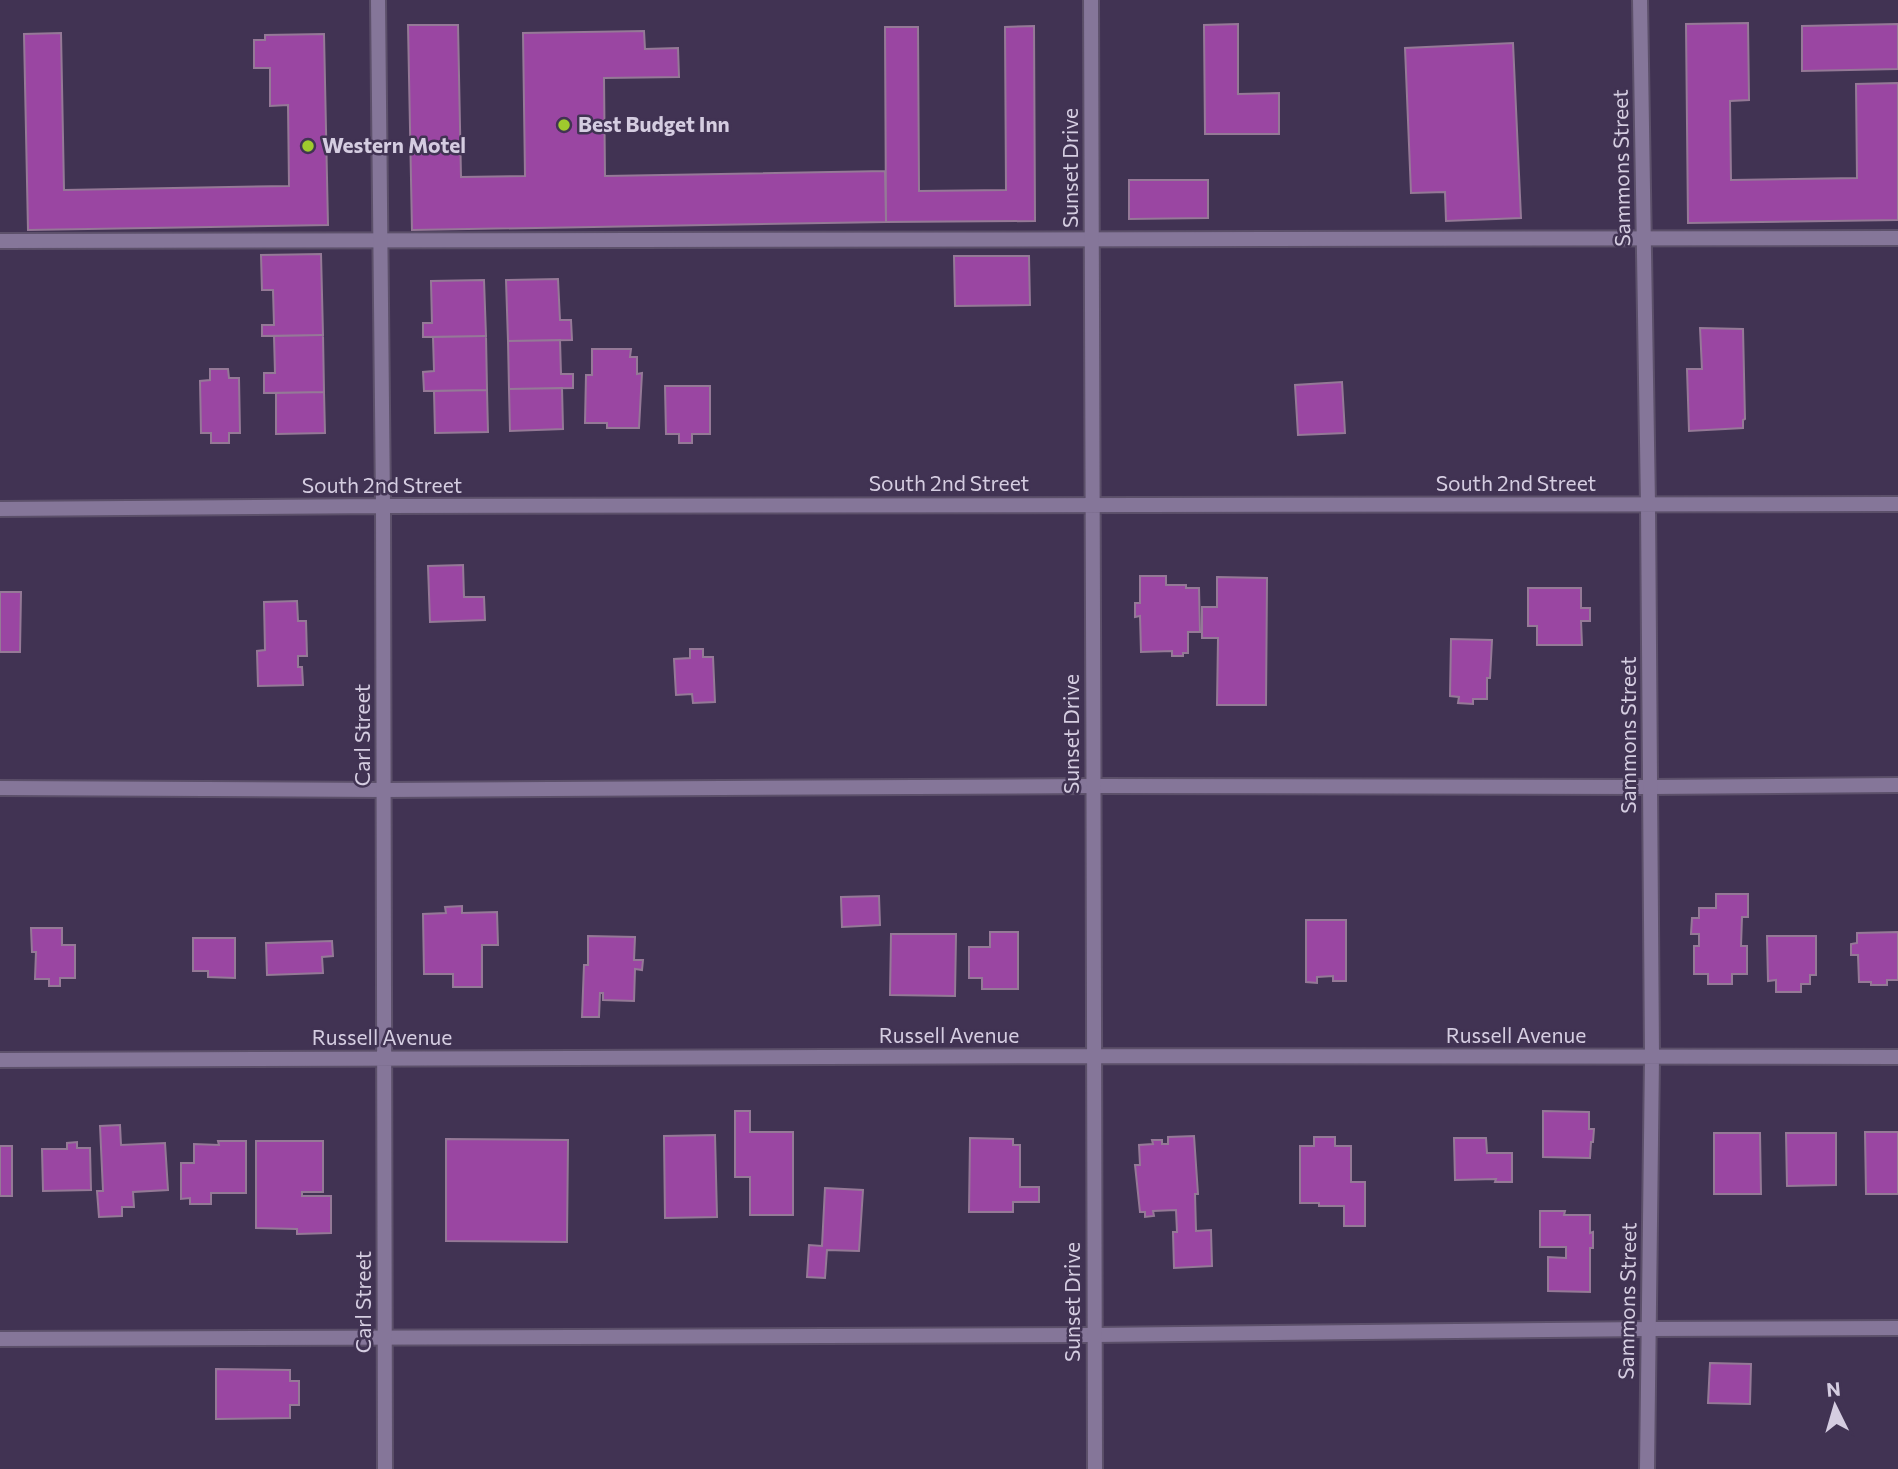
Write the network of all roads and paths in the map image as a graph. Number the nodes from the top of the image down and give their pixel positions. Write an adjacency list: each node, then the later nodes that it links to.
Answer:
1 (378, 0): 8 (street, Carl Street)
2 (1091, 0): 6 (street, Sunset Drive)
3 (1640, 0): 4 (street, Sammons Street)
4 (1644, 238): 5 (street); 6 (street); 10 (street, Sammons Street)
5 (1898, 239)
6 (1092, 240): 8 (street); 9 (street, Sunset Drive)
7 (0, 241): 8 (street)
8 (381, 241): 12 (street, Carl Street)
9 (1094, 505): 10 (street, South 2nd Street); 12 (street, South 2nd Street); 15 (street, Sunset Drive)
10 (1648, 505): 11 (street, South 2nd Street); 16 (street, Sammons Street)
11 (1898, 505)
12 (383, 506): 13 (street, South 2nd Street); 18 (street, Carl Street)
13 (0, 509)
14 (1898, 785): 16 (street)
15 (1093, 786): 16 (street); 18 (street); 19 (street, Sunset Drive)
16 (1650, 787): 20 (street, Sammons Street)
17 (0, 788): 18 (street)
18 (384, 790): 22 (street, Carl Street)
19 (1093, 1056): 20 (street, Russell Avenue); 22 (street, Russell Avenue); 26 (street, Sunset Drive)
20 (1652, 1057): 21 (street, Russell Avenue); 25 (street, Sammons Street)
21 (1898, 1057)
22 (384, 1059): 23 (street, Russell Avenue); 27 (street, Carl Street)
23 (0, 1060)
24 (1898, 1328): 25 (street)
25 (1649, 1329): 26 (street); 31 (street, Sammons Street)
26 (1095, 1335): 27 (street); 30 (street, Sunset Drive)
27 (385, 1337): 28 (street); 29 (street, Carl Street)
28 (0, 1339)
29 (385, 1469)
30 (1095, 1469)
31 (1647, 1469)

